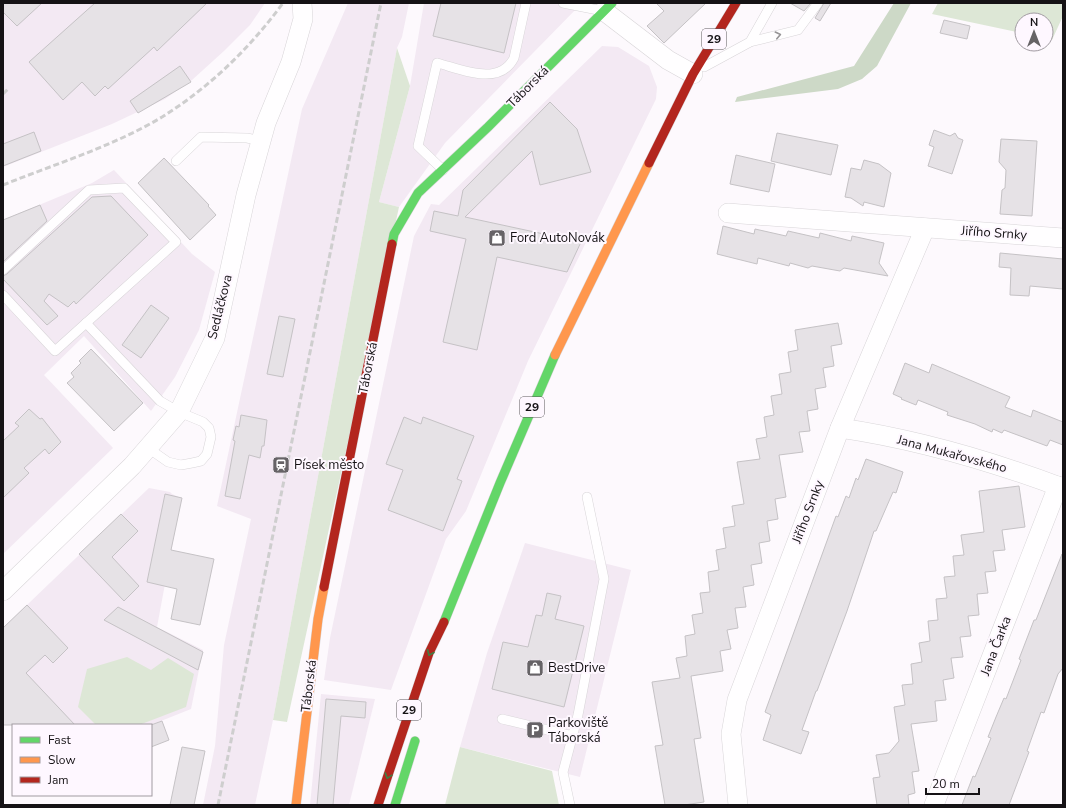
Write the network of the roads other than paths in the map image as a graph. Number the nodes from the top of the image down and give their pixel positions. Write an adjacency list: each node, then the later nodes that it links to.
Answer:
1 (302, 3): 10 (street, Sedláčkova)
2 (526, 3): 12 (lane)
3 (563, 3): 7 (lane)
4 (736, 3): 9 (main road, 29)
5 (772, 3): 8 (lane)
6 (818, 3): 8 (lane, one-way to 6)
7 (608, 7): 9 (street); 12 (main road, Táborská)
8 (750, 42): 9 (lane)
9 (693, 74): 25 (main road, 29)
10 (261, 141): 11 (lane); 19 (street, Sedláčkova)
11 (176, 161)
12 (443, 170): 30 (main road, Táborská)
13 (728, 213): 14 (street, Jiřího Srnky)
14 (925, 228): 15 (street, Jiřího Srnky); 20 (street, Jiřího Srnky)
15 (1063, 238)
16 (3, 270): 18 (lane)
17 (3, 295): 18 (lane)
18 (86, 323): 19 (lane)
19 (179, 412): 21 (street, Sedláčkova); 21 (lane)
20 (840, 428): 22 (street, Jana Mukařovského); 34 (street, Jiřího Srnky)
21 (148, 448): 24 (street, Sedláčkova)
22 (1061, 487): 35 (street, Jana Čarka)
23 (587, 497): 29 (lane)
24 (3, 591)
25 (446, 618): 26 (main road, 29); 31 (main road, 29, one-way to 31)
26 (442, 651)
27 (502, 719): 29 (lane)
28 (417, 731): 32 (main road, 29)
29 (573, 736): 33 (lane)
30 (296, 805)
31 (378, 805)
32 (395, 805)
33 (570, 805)
34 (738, 805)
35 (934, 805)

